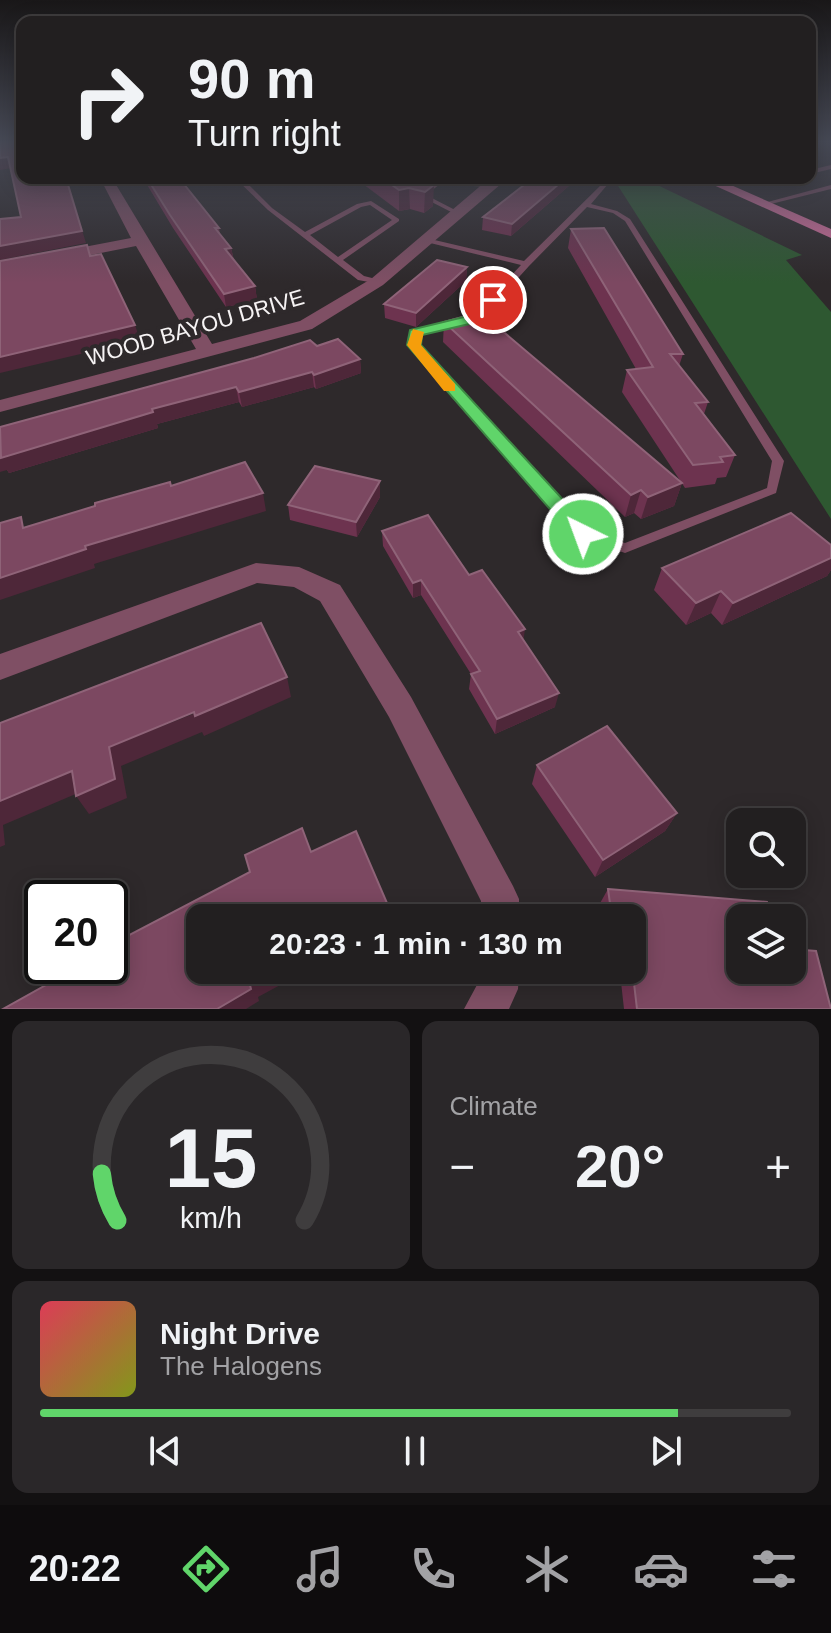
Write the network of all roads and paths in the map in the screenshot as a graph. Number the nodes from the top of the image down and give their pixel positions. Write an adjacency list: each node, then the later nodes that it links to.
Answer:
1 (111, 188): 16 (street)
2 (248, 188): 14 (lane)
3 (413, 188): 9 (lane)
4 (431, 188): 9 (lane)
5 (488, 188): 12 (street, WOOD BAYOU DRIVE)
6 (601, 188): 11 (lane)
7 (727, 188): 10 (main road)
8 (827, 188): 10 (lane)
9 (421, 195): 12 (lane)
10 (763, 204): 13 (main road)
11 (586, 205): 18 (lane); 18 (lane)
12 (457, 213): 15 (street, WOOD BAYOU DRIVE)
13 (831, 234)
14 (305, 235): 17 (lane); 17 (lane)
15 (429, 240): 18 (lane); 20 (street, WOOD BAYOU DRIVE)
16 (140, 241): 19 (street); 21 (street)
17 (338, 260): 20 (lane)
18 (526, 264)
19 (0, 268)
20 (377, 282): 21 (street, WOOD BAYOU DRIVE)
21 (207, 352): 22 (street, WOOD BAYOU DRIVE)
22 (0, 406)
23 (0, 667): 24 (street)
24 (500, 904)
25 (498, 984): 26 (street)
26 (485, 1009)

